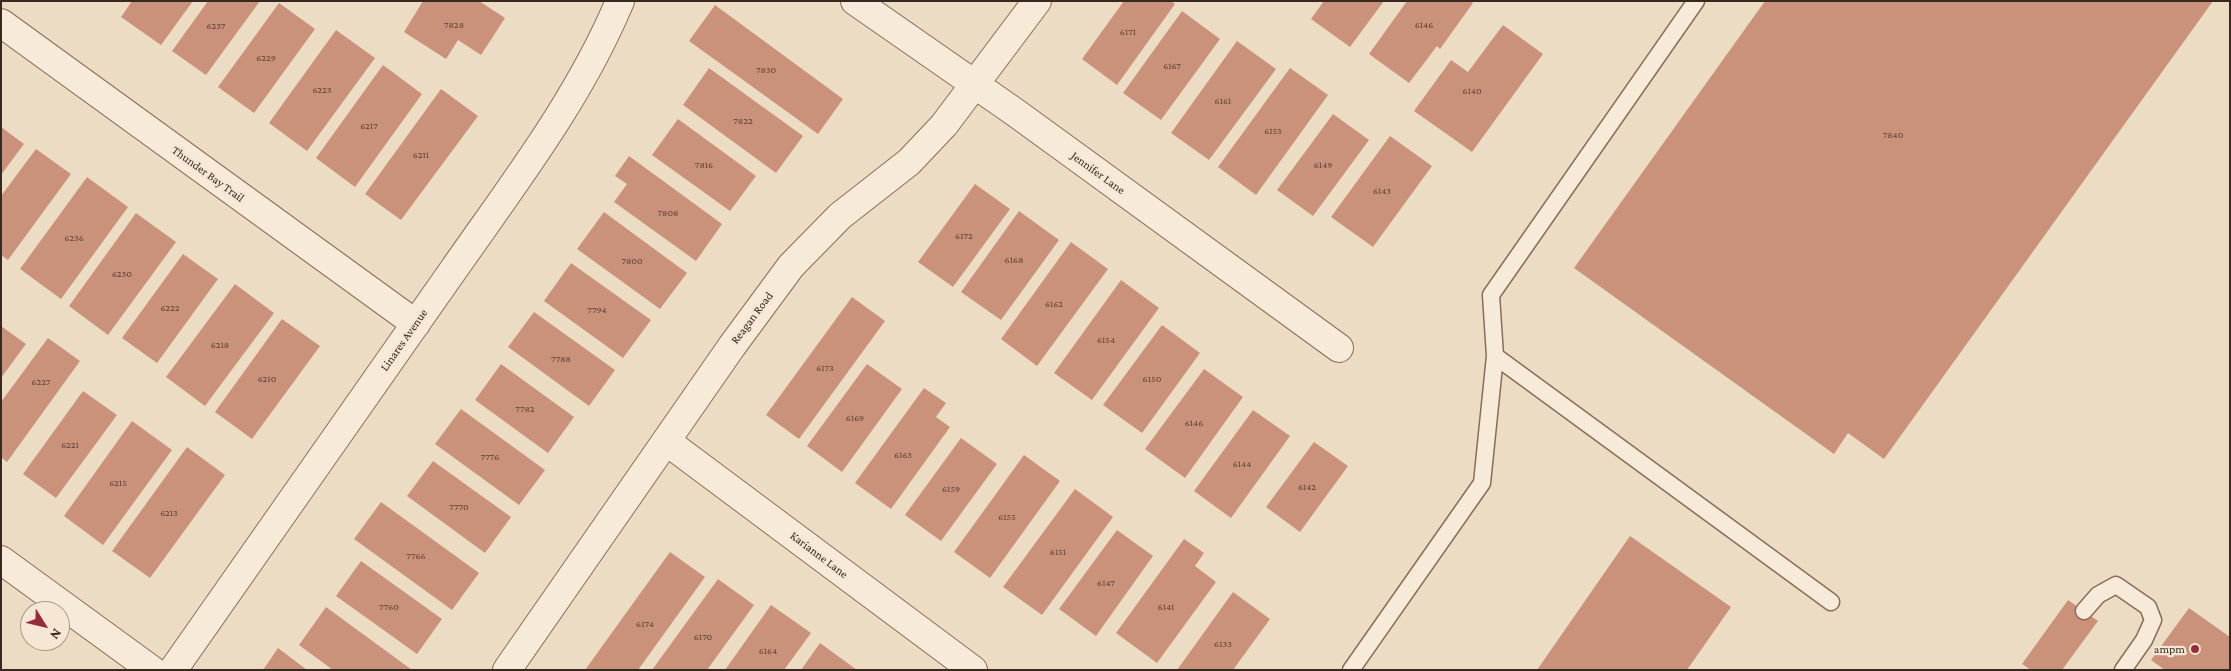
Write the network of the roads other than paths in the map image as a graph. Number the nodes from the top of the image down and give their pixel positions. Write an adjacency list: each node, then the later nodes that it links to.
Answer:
1 (620, 1): 7 (street, Linares Avenue)
2 (855, 1): 6 (street, Jennifer Lane)
3 (1037, 1): 6 (street, Reagan Road)
4 (1696, 1): 9 (lane)
5 (1, 24): 7 (street, Thunder Bay Trail)
6 (974, 85): 8 (street, Jennifer Lane); 10 (street, Reagan Road)
7 (416, 324): 15 (street, Linares Avenue)
8 (1340, 348)
9 (1495, 356): 12 (lane); 18 (lane)
10 (666, 441): 16 (street, Reagan Road); 17 (street, Karianne Lane)
11 (1, 560): 14 (street)
12 (1832, 602)
13 (2084, 611): 19 (lane)
14 (152, 670)
15 (173, 670)
16 (507, 670)
17 (973, 670)
18 (1351, 670)
19 (2123, 670)

